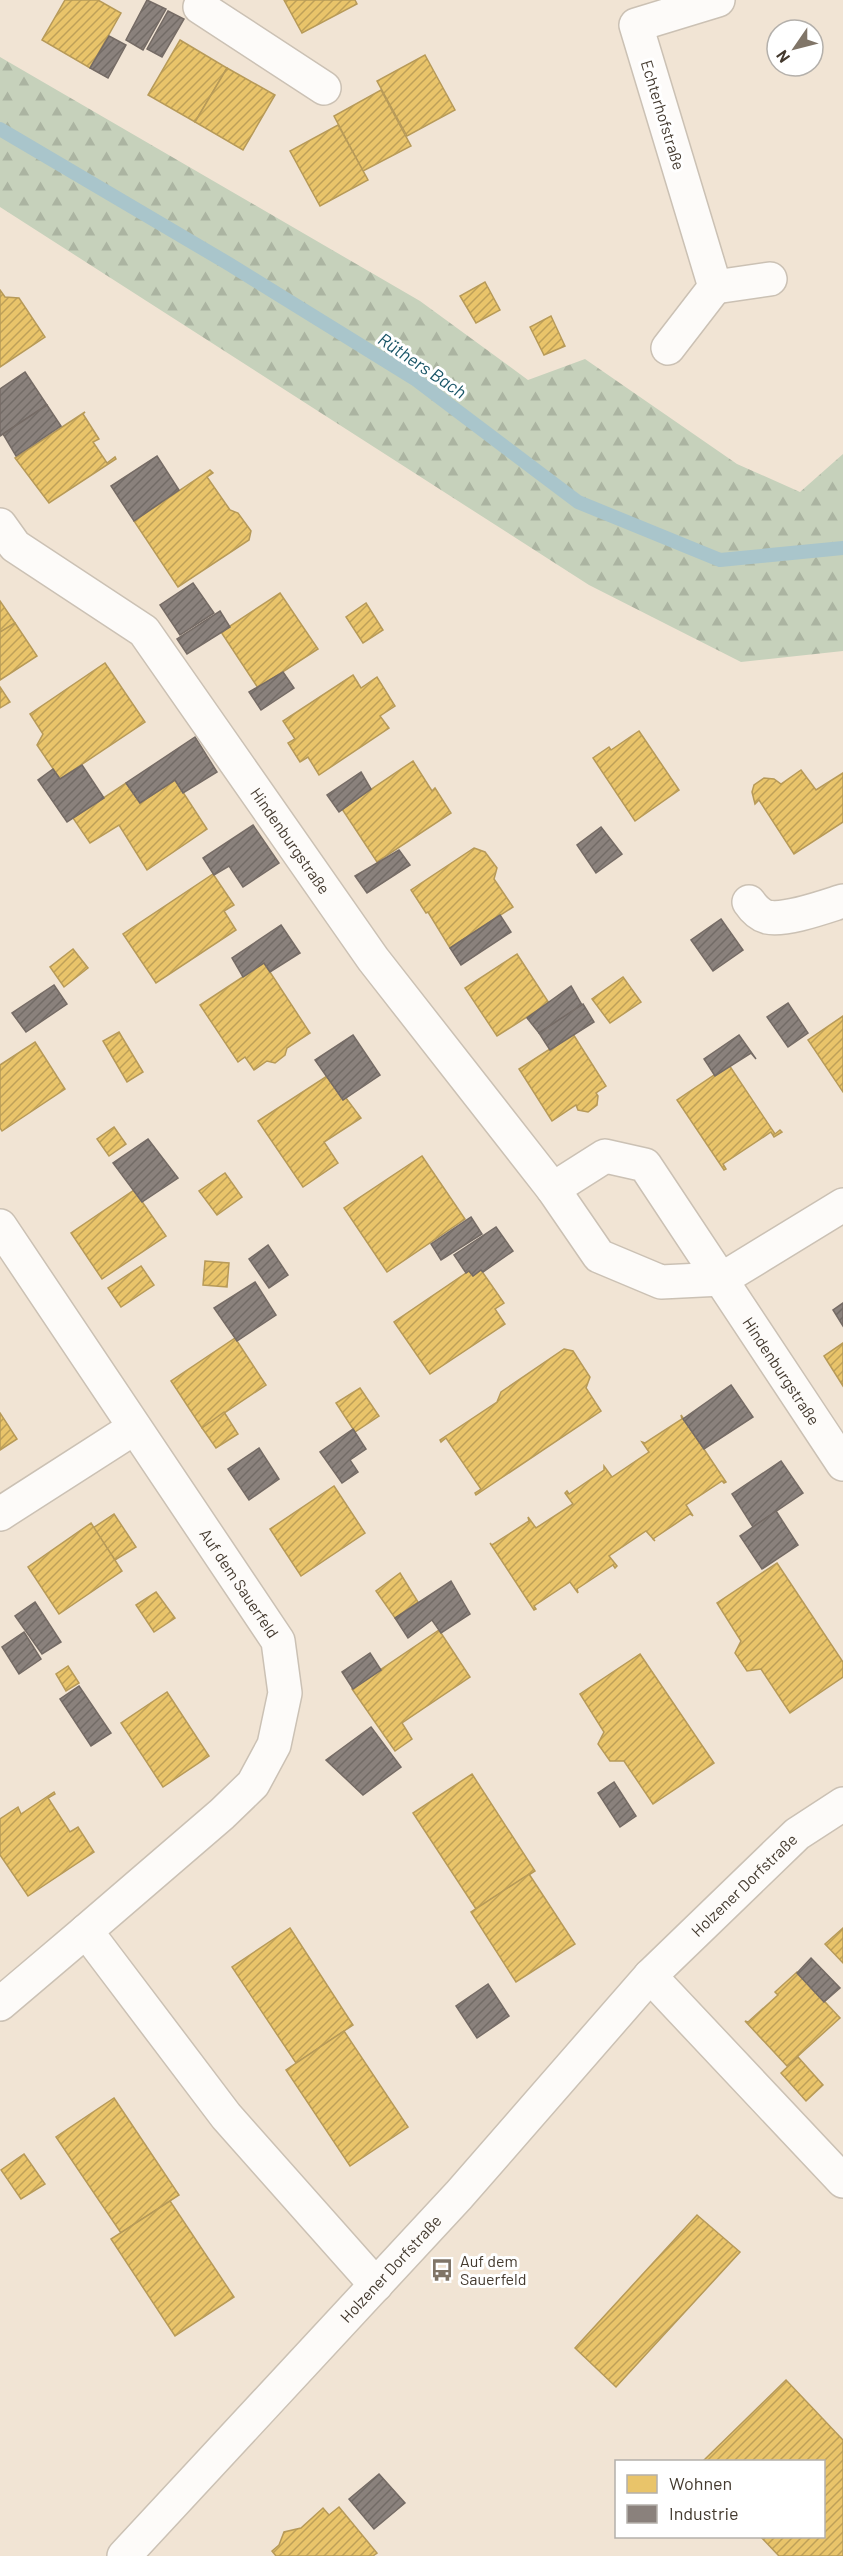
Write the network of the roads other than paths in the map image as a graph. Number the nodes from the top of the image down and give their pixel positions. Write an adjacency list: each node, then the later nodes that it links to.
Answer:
1 (718, 0): 5 (street, Echterhofstraße)
2 (196, 2): 3 (street)
3 (324, 88)
4 (770, 279): 5 (street)
5 (715, 287): 6 (street)
6 (668, 348)
7 (0, 525): 10 (street, Hindenburgstraße)
8 (843, 901): 9 (street)
9 (749, 902)
10 (553, 1189): 13 (street, Hindenburgstraße); 13 (street, Hindenburgstraße)
11 (843, 1205): 13 (street, Hindenburgstraße)
12 (0, 1226): 14 (street, Auf dem Sauerfeld)
13 (722, 1279): 15 (street, Hindenburgstraße)
14 (134, 1428): 16 (street); 18 (street, Auf dem Sauerfeld)
15 (843, 1464)
16 (0, 1514)
17 (843, 1804): 19 (street, Holzener Dorfstraße)
18 (86, 1931): 20 (street, Auf dem Sauerfeld); 22 (street)
19 (651, 1976): 21 (street); 22 (street, Holzener Dorfstraße)
20 (0, 2004)
21 (843, 2181)
22 (376, 2285): 23 (street, Holzener Dorfstraße)
23 (124, 2556)

